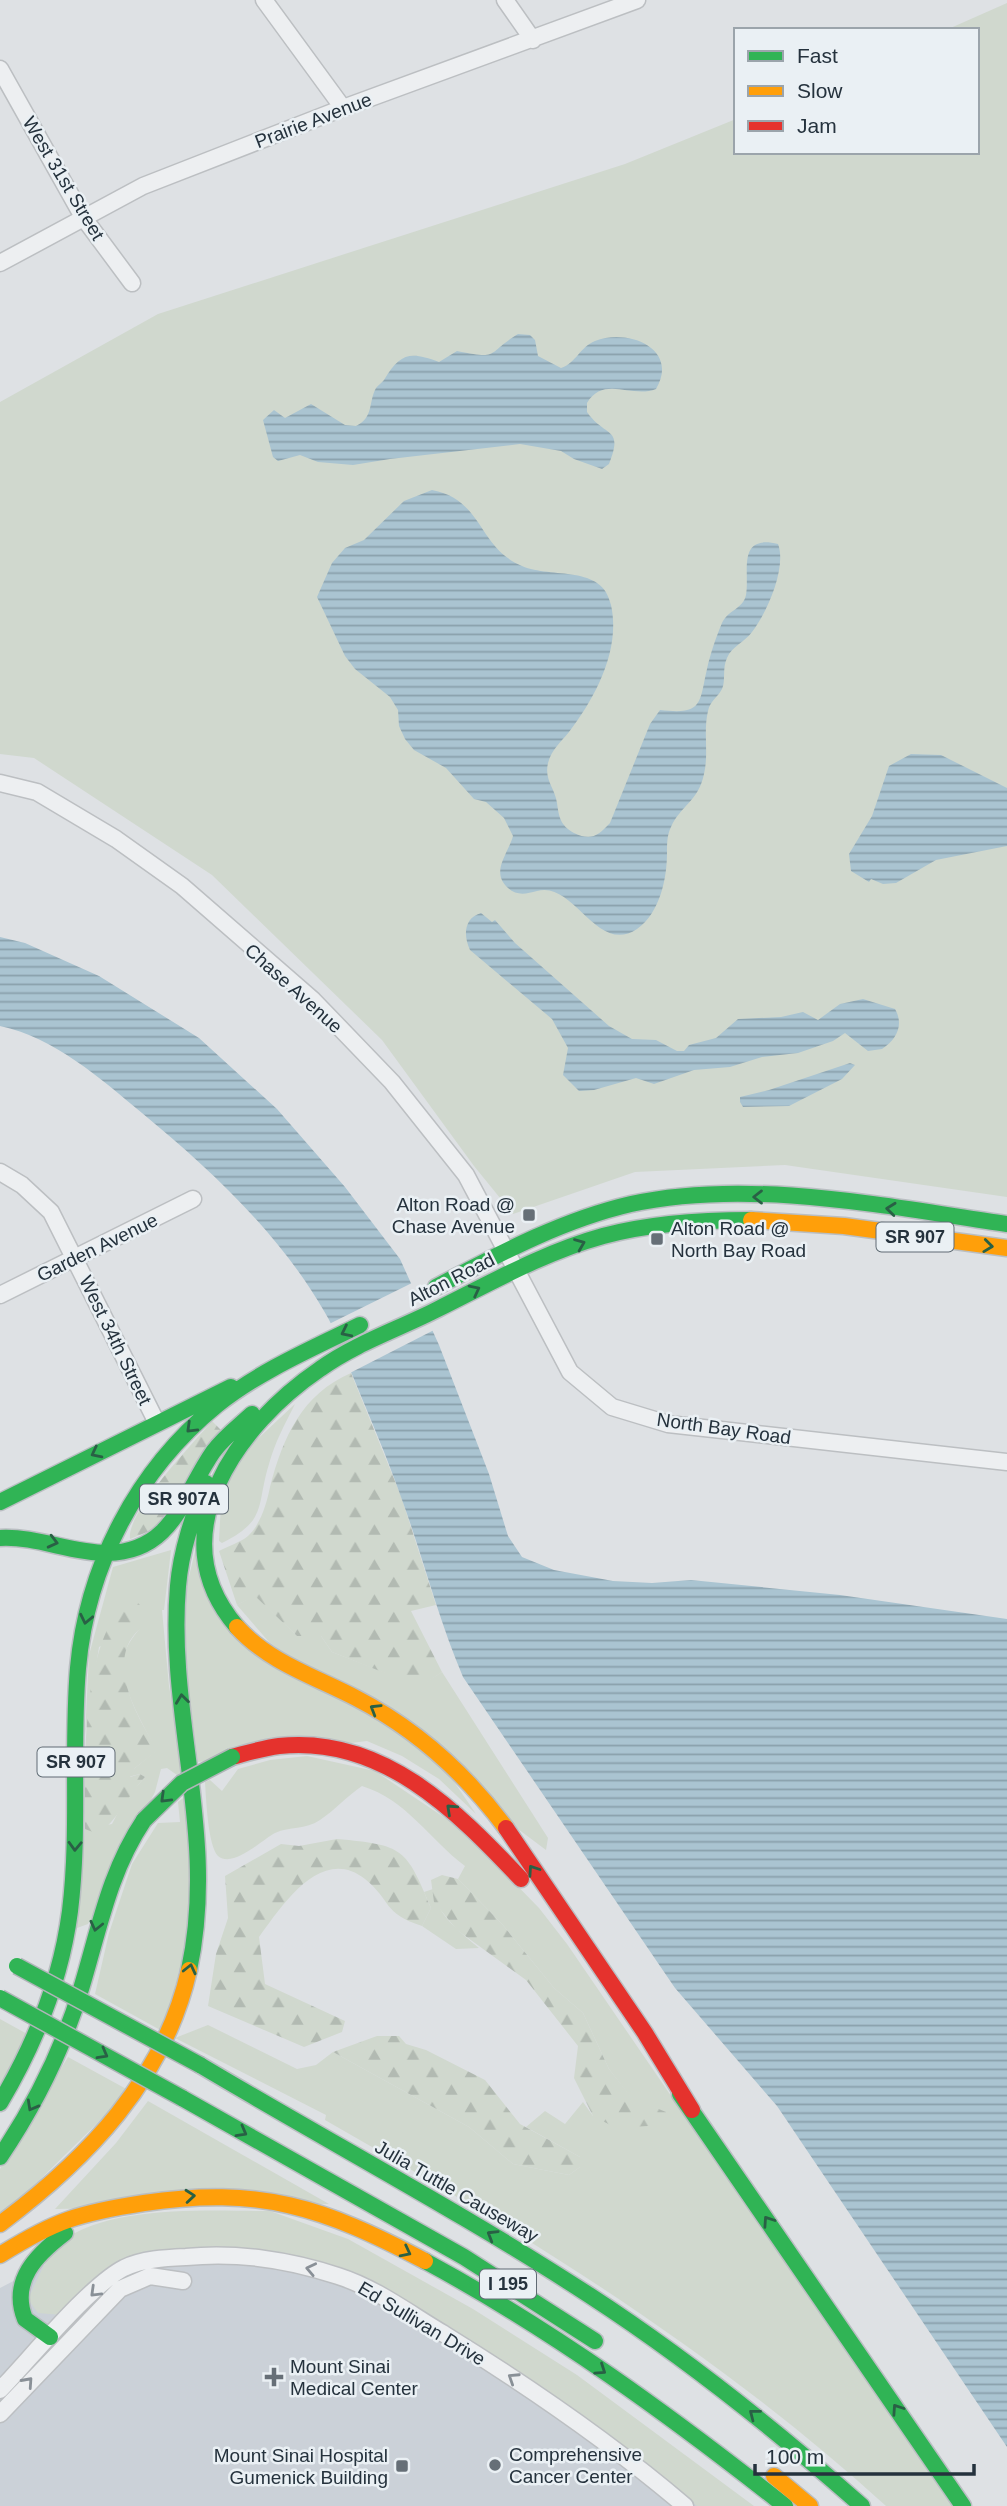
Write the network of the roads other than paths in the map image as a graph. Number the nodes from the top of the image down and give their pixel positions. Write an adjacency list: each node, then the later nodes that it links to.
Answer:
1 (264, 0): 6 (street)
2 (505, 0): 4 (street)
3 (637, 0): 4 (street, Prairie Avenue)
4 (533, 40): 6 (street, Prairie Avenue)
5 (0, 69): 7 (street, West 31st Street)
6 (343, 108): 7 (street, Prairie Avenue)
7 (83, 217): 8 (street, Prairie Avenue); 9 (street, West 31st Street)
8 (0, 263)
9 (132, 283)
10 (0, 783): 15 (street, Chase Avenue)
11 (0, 1172): 16 (street, West 34th Street)
12 (193, 1199): 16 (street, Garden Avenue)
13 (1007, 1224): 15 (main road, Alton Road / SR 907, one-way to 15)
14 (1007, 1248): 17 (main road, Alton Road / SR 907, one-way to 14)
15 (508, 1251): 17 (street, Chase Avenue); 18 (main road, Alton Road / SR 907)
16 (75, 1258): 19 (street, Garden Avenue); 24 (street, West 34th Street)
17 (517, 1269): 21 (main road, Alton Road / SR 907, one-way to 17); 25 (street, North Bay Road)
18 (424, 1293)
19 (0, 1295)
20 (374, 1318): 22 (main road, SR 907, one-way to 22)
21 (322, 1367): 23 (main road, Alton Road / SR 907); 33 (main road, one-way to 21)
22 (265, 1373): 24 (main road); 28 (main road, SR 907, one-way to 28)
23 (248, 1417): 28 (main road, Alton Road / SR 907A); 37 (main road, SR 907, one-way to 23)
24 (157, 1423): 26 (main road, one-way to 26)
25 (1007, 1462)
26 (0, 1502)
27 (0, 1538): 28 (main road, Alton Road / SR 907A, one-way to 28)
28 (105, 1553): 31 (main road, SR 907, one-way to 31)
29 (0, 1957): 48 (main road, Julia Tuttle Causeway / I 195, one-way to 29, bridge)
30 (0, 1998): 41 (main road, I 195, one-way to 41, bridge)
31 (24, 2066): 32 (main road); 34 (main road, SR 907)
32 (0, 2103)
33 (692, 2110): 35 (main road, one-way to 35, bridge); 49 (main road, one-way to 33)
34 (0, 2119)
35 (0, 2157)
36 (122, 2206): 38 (main road); 40 (main road); 46 (main road, one-way to 46)
37 (0, 2224)
38 (0, 2255)
39 (183, 2281): 43 (street, one-way to 39)
40 (50, 2337): 42 (street, Ed Sullivan Drive); 45 (street, Ed Sullivan Drive, one-way to 40)
41 (608, 2350)
42 (0, 2390)
43 (0, 2414)
44 (758, 2463): 47 (main road)
45 (685, 2506)
46 (785, 2506)
47 (810, 2506)
48 (862, 2506)
49 (962, 2506)

